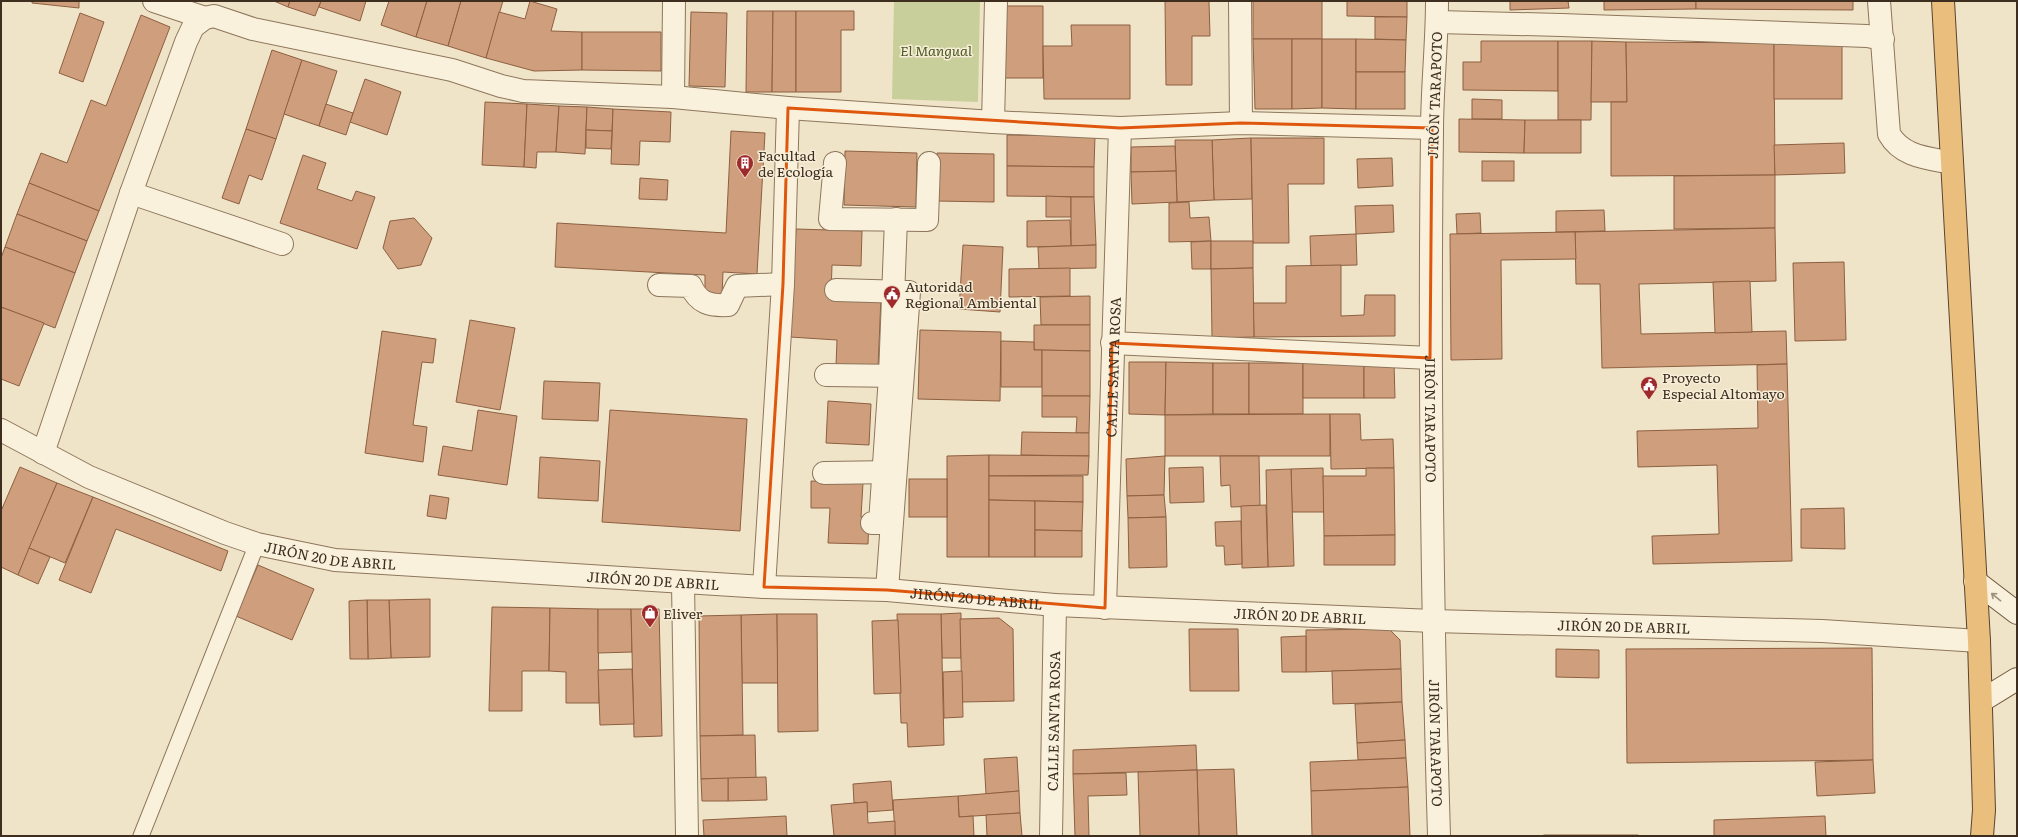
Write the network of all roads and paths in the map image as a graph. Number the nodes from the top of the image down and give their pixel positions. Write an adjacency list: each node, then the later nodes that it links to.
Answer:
1 (154, 1): 8 (street)
2 (674, 1): 11 (street)
3 (996, 1): 13 (street)
4 (1240, 1): 14 (street)
5 (1437, 1): 9 (street, JIRÓN TARAPOTO)
6 (1880, 1): 10 (street)
7 (1943, 1): 19 (highway)
8 (205, 18): 11 (street); 20 (street)
9 (1437, 22): 10 (street); 16 (street, JIRÓN TARAPOTO)
10 (1883, 39): 19 (street)
11 (673, 97): 12 (street)
12 (788, 108): 13 (street); 24 (street)
13 (993, 122): 15 (street)
14 (1241, 123): 15 (street); 16 (street)
15 (1120, 128): 27 (street, CALLE SANTA ROSA)
16 (1432, 128): 28 (street, JIRÓN TARAPOTO)
17 (835, 163): 21 (street)
18 (929, 163): 21 (street)
19 (1952, 163): 37 (highway)
20 (131, 193): 22 (street); 32 (street)
21 (896, 219): 26 (street)
22 (282, 244)
23 (659, 284): 24 (street)
24 (783, 284): 39 (street)
25 (836, 290): 26 (street)
26 (901, 292): 30 (street)
27 (1112, 343): 28 (street); 42 (street, CALLE SANTA ROSA)
28 (1430, 358): 44 (street, JIRÓN TARAPOTO)
29 (826, 375): 30 (street)
30 (896, 376): 33 (street)
31 (1, 430): 32 (street, JIRÓN 20 DE ABRIL)
32 (43, 453): 36 (street, JIRÓN 20 DE ABRIL)
33 (889, 472): 34 (street); 35 (street); 40 (street)
34 (824, 473)
35 (872, 523)
36 (257, 544): 38 (street, JIRÓN 20 DE ABRIL); 49 (lane)
37 (1975, 581): 43 (street, one-way to 37); 45 (highway)
38 (684, 583): 39 (street, JIRÓN 20 DE ABRIL); 50 (street)
39 (764, 587): 40 (street, JIRÓN 20 DE ABRIL)
40 (888, 590): 41 (street, JIRÓN 20 DE ABRIL)
41 (1055, 605): 42 (street, JIRÓN 20 DE ABRIL); 51 (street, CALLE SANTA ROSA)
42 (1105, 608): 44 (street, JIRÓN 20 DE ABRIL)
43 (2017, 613)
44 (1433, 621): 45 (street, JIRÓN 20 DE ABRIL); 52 (street, JIRÓN TARAPOTO)
45 (1978, 641): 47 (highway)
46 (2017, 679): 47 (street)
47 (1981, 701): 48 (highway)
48 (1984, 810): 53 (highway); 54 (highway)
49 (141, 836)
50 (687, 836)
51 (1052, 836)
52 (1439, 836)
53 (1982, 836)
54 (1990, 836)

